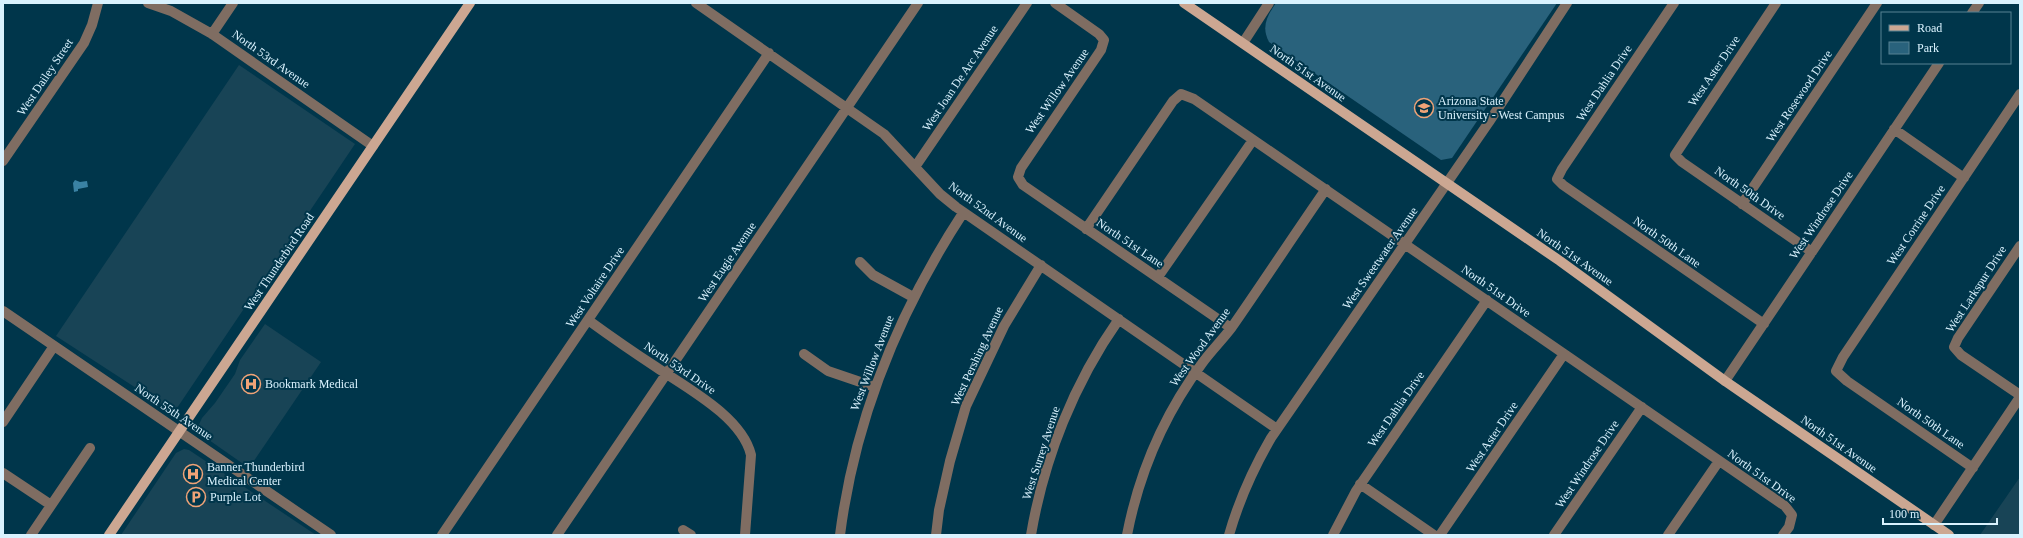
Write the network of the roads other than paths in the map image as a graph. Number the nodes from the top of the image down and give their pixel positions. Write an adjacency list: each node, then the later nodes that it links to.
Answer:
1 (98, 3): 27 (street, West Dailey Street)
2 (148, 3): 17 (street, North 53rd Avenue)
3 (233, 3): 17 (street)
4 (470, 3): 25 (main road, West Thunderbird Road)
5 (696, 3): 19 (street, North 52nd Avenue)
6 (918, 3): 22 (street, West Eugie Avenue)
7 (1027, 3): 28 (street, West Joan De Arc Avenue)
8 (1055, 3): 29 (street, West Willow Avenue)
9 (1184, 3): 18 (main road, North 51st Avenue)
10 (1269, 3): 18 (street)
11 (1567, 3): 32 (street, West Sweetwater Avenue)
12 (1674, 3): 31 (street, West Dahlia Drive)
13 (1776, 3): 26 (street, West Aster Drive)
14 (1878, 3): 34 (street, West Rosewood Drive)
15 (1979, 3): 16 (street)
16 (1973, 12)
17 (212, 34): 25 (street, North 53rd Avenue)
18 (1243, 43): 32 (main road, North 51st Avenue)
19 (769, 53): 22 (street, North 52nd Avenue); 47 (street, West Voltaire Drive)
20 (1938, 64): 23 (street, West Windrose Drive)
21 (2020, 94): 30 (street, West Corrine Drive)
22 (847, 107): 28 (street, North 52nd Avenue); 55 (street, West Eugie Avenue)
23 (1894, 129): 30 (street); 39 (street, West Windrose Drive)
24 (1253, 140): 33 (street, North 51st Drive); 36 (street, North 51st Drive); 42 (street)
25 (374, 146): 62 (main road, West Thunderbird Road)
26 (1676, 155): 34 (street, North 50th Drive)
27 (3, 161)
28 (915, 167): 35 (street, North 52nd Avenue)
29 (1018, 177): 36 (street, North 51st Lane)
30 (1964, 178): 53 (street, West Corrine Drive)
31 (1557, 179): 48 (street, North 50th Lane)
32 (1446, 184): 37 (street, West Sweetwater Avenue); 56 (main road, North 51st Avenue)
33 (1326, 189): 37 (street, North 51st Drive); 49 (street, West Wood Avenue)
34 (1742, 204): 39 (street, North 50th Drive)
35 (963, 213): 41 (street, North 52nd Avenue); 43 (street, West Willow Avenue)
36 (1086, 228): 42 (street, North 51st Lane)
37 (1406, 244): 44 (street, North 51st Drive); 61 (street, West Sweetwater Avenue)
38 (2020, 246): 58 (street, West Larkspur Drive)
39 (1812, 252): 48 (street, West Windrose Drive)
40 (860, 262): 43 (street)
41 (1041, 265): 46 (street, North 52nd Avenue); 77 (street, West Pershing Avenue)
42 (1158, 277): 49 (street, North 51st Lane)
43 (913, 297): 57 (street, West Willow Avenue)
44 (1487, 300): 52 (street, North 51st Drive); 67 (street, West Dahlia Drive)
45 (3, 311): 50 (street, North 55th Avenue)
46 (1119, 319): 54 (street, North 52nd Avenue); 78 (street, West Surrey Avenue)
47 (588, 320): 55 (street, North 53rd Drive); 73 (street, West Voltaire Drive)
48 (1764, 324): 56 (street, West Windrose Drive)
49 (1231, 328): 54 (street, West Wood Avenue)
50 (54, 346): 60 (street); 62 (street, North 55th Avenue)
51 (804, 354): 57 (street)
52 (1564, 354): 59 (street, North 51st Drive); 83 (street, West Aster Drive)
53 (1836, 371): 65 (street, North 50th Lane)
54 (1196, 373): 61 (street, North 52nd Avenue); 79 (street, West Wood Avenue)
55 (666, 374): 74 (street, West Eugie Avenue); 75 (street, North 53rd Drive)
56 (1725, 381): 69 (main road, North 51st Avenue)
57 (875, 387): 76 (street, West Willow Avenue)
58 (2020, 396): 65 (street)
59 (1642, 407): 64 (street, North 51st Drive); 84 (street, West Windrose Drive)
60 (3, 422)
61 (1277, 429): 80 (street, West Sweetwater Avenue)
62 (179, 432): 71 (main road, West Thunderbird Road); 72 (street, North 55th Avenue)
63 (90, 448): 68 (street)
64 (1719, 461): 85 (street); 86 (street, North 51st Drive)
65 (1973, 468): 69 (street)
66 (3, 473): 68 (street)
67 (1360, 484): 81 (street, West Dahlia Drive); 82 (street)
68 (51, 505): 70 (street)
69 (1934, 525): 87 (main road, North 51st Avenue)
70 (30, 535)
71 (109, 535)
72 (331, 535)
73 (442, 535)
74 (557, 535)
75 (745, 535)
76 (840, 535)
77 (936, 535)
78 (1031, 535)
79 (1127, 535)
80 (1229, 535)
81 (1333, 535)
82 (1434, 535)
83 (1440, 535)
84 (1554, 535)
85 (1668, 535)
86 (1783, 535)
87 (1949, 535)

